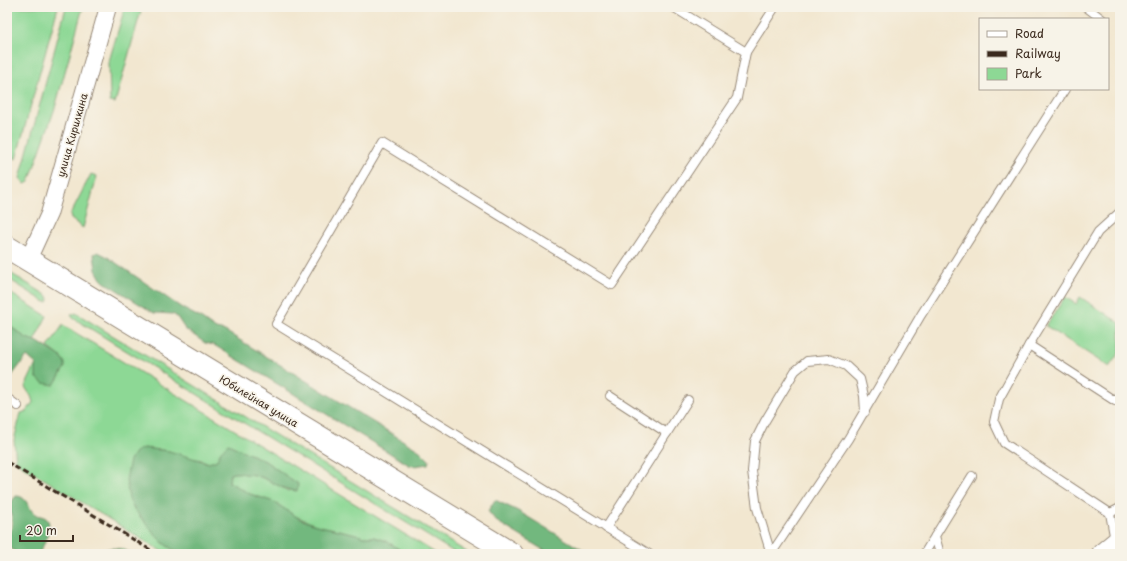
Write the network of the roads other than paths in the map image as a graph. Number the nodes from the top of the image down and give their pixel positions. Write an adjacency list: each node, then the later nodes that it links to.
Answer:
1 (108, 7): 10 (street, улица Кирилкина)
2 (673, 7): 6 (lane)
3 (775, 7): 6 (lane)
4 (1086, 7): 5 (lane)
5 (1101, 18)
6 (746, 52): 22 (lane)
7 (1064, 90): 17 (lane)
8 (1120, 212): 11 (lane)
9 (7, 247): 10 (main road, Юбилейная улица)
10 (28, 260): 25 (main road, Юбилейная улица)
11 (1029, 345): 12 (lane); 21 (lane)
12 (1120, 394)
13 (610, 396): 18 (lane)
14 (7, 398): 16 (lane)
15 (688, 400): 18 (lane)
16 (18, 406)
17 (865, 412): 27 (lane); 27 (lane)
18 (667, 433): 22 (lane)
19 (972, 476): 23 (lane)
20 (1120, 508): 21 (lane)
21 (1110, 513): 24 (lane)
22 (606, 528): 26 (lane)
23 (935, 536): 28 (lane); 29 (lane)
24 (1113, 546)
25 (512, 554)
26 (649, 554)
27 (771, 554)
28 (924, 554)
29 (940, 554)

